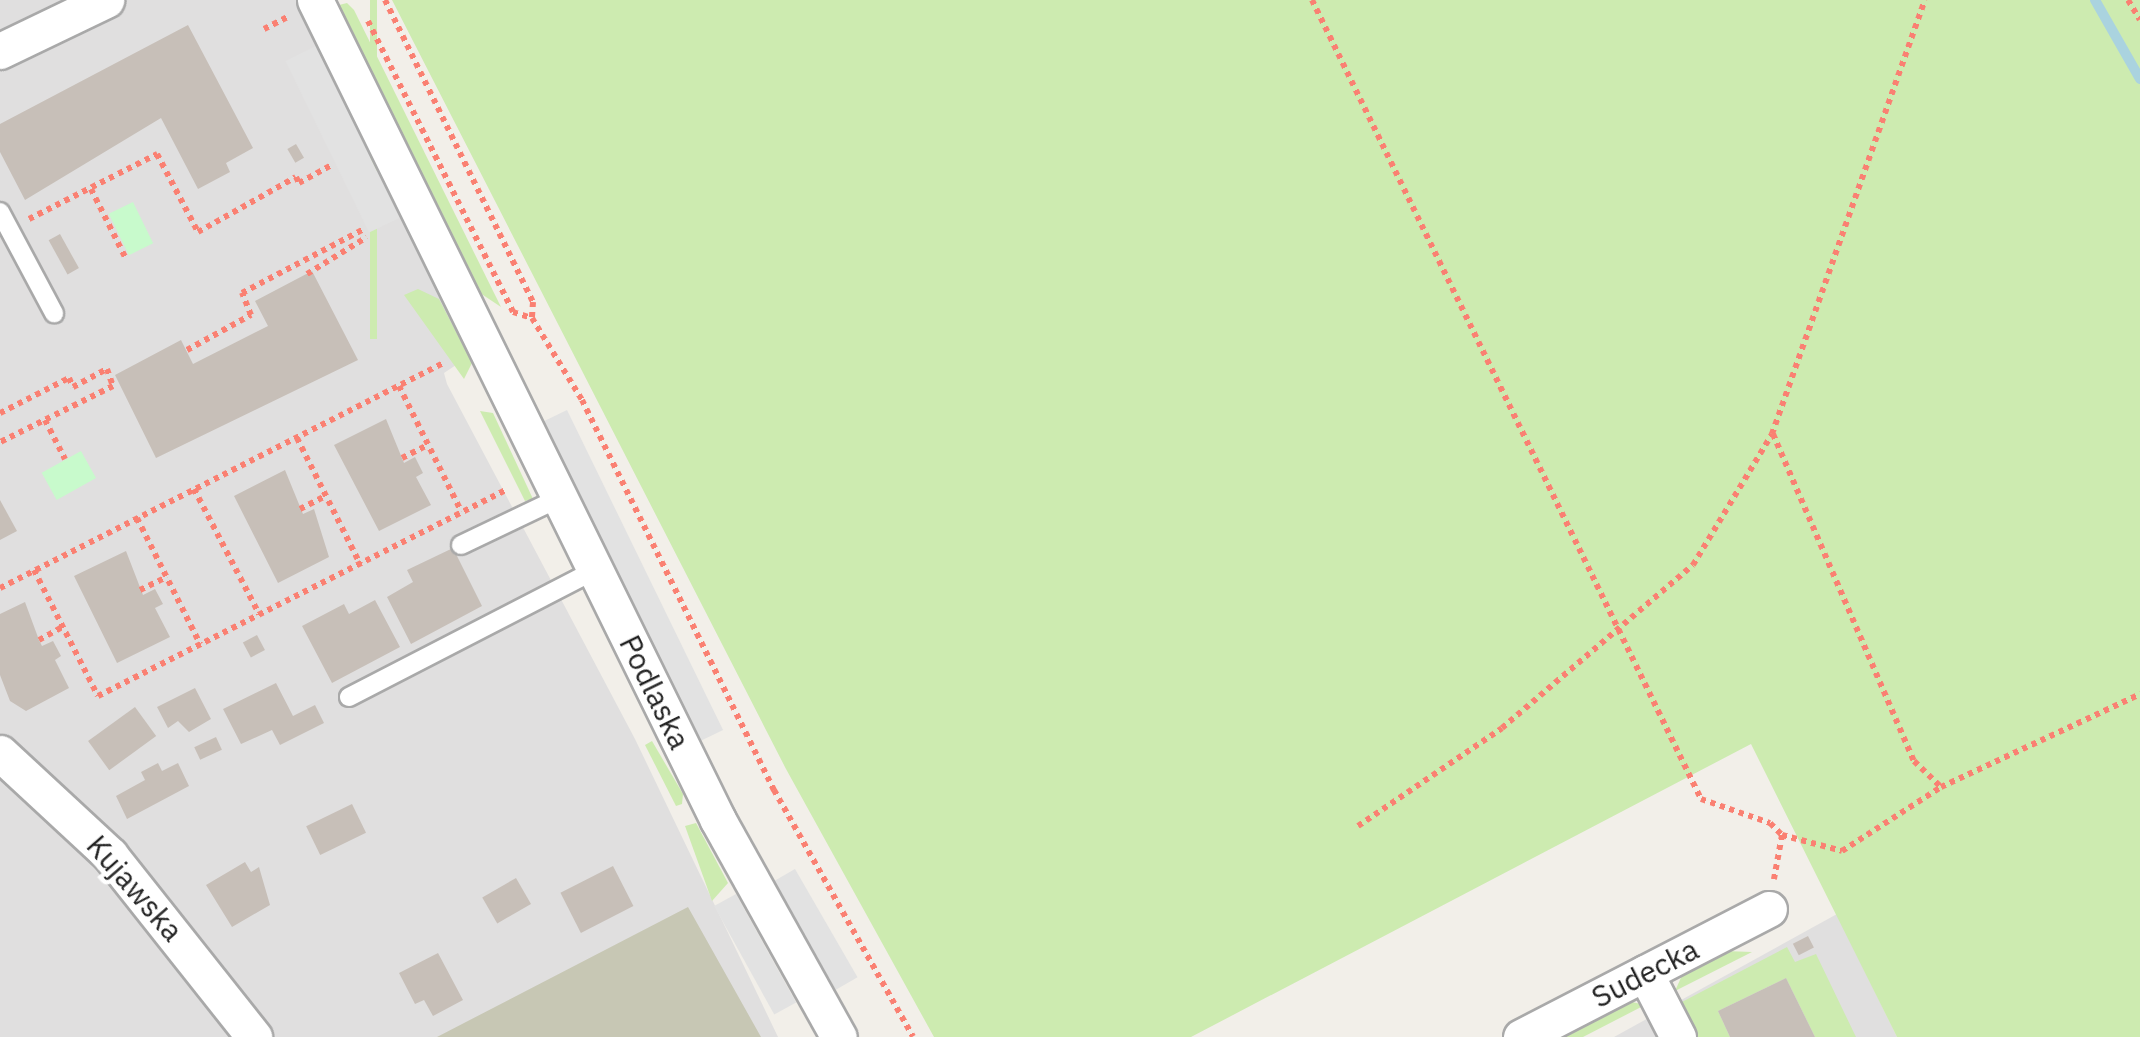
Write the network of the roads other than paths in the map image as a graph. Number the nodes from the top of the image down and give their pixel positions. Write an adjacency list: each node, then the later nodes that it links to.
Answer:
1 (106, 0): 3 (street)
2 (315, 0): 6 (street, Podlaska)
3 (0, 51)
4 (5, 221): 5 (lane)
5 (54, 313)
6 (559, 498): 7 (lane); 8 (street, Podlaska)
7 (461, 545)
8 (595, 570): 9 (lane); 14 (street, Podlaska)
9 (349, 698)
10 (0, 754): 13 (street, Kujawska)
11 (1769, 910): 12 (street, Sudecka)
12 (1646, 973): 15 (street, Sudecka); 16 (street)
13 (254, 1037)
14 (839, 1037)
15 (1520, 1037)
16 (1678, 1037)

